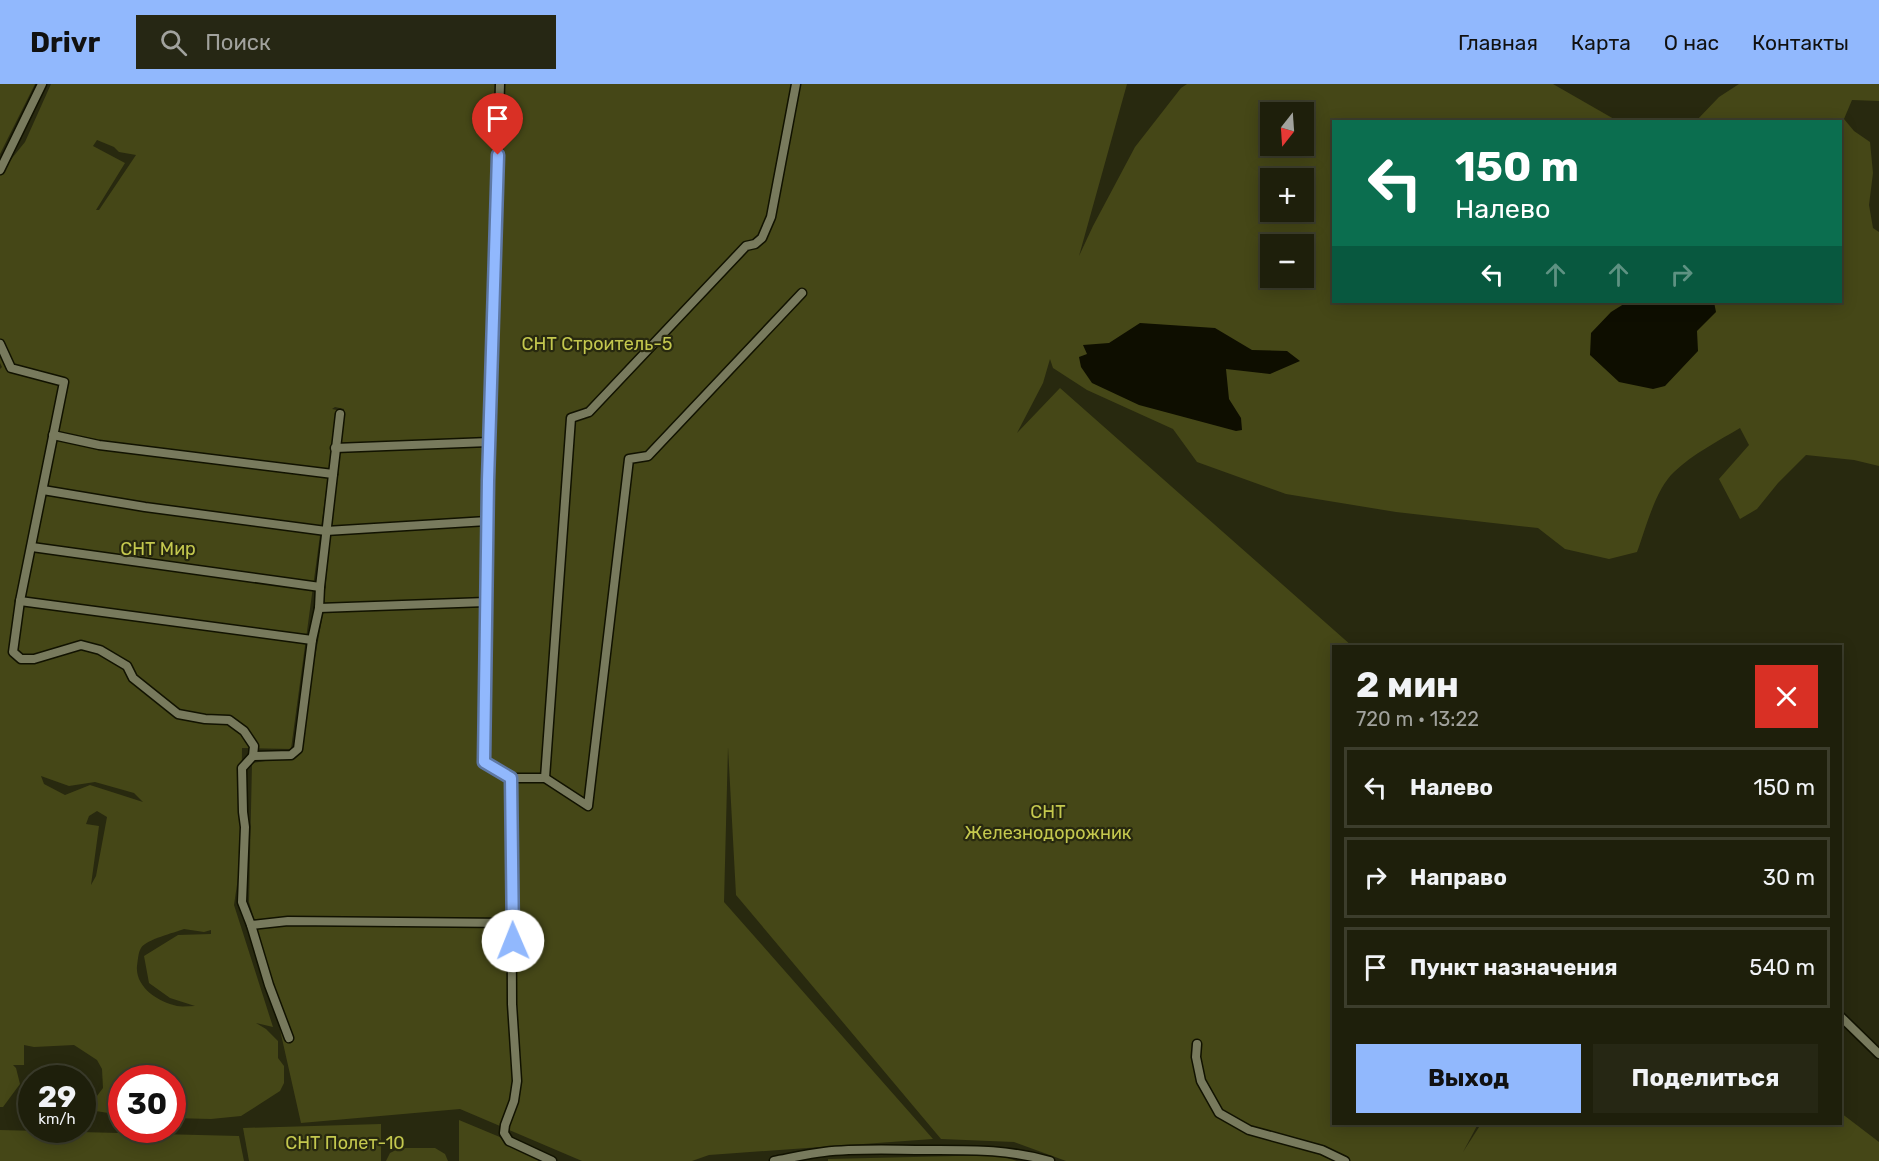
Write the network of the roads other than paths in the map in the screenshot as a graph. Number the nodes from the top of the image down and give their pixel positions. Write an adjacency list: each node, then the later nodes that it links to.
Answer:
1 (42, 84): 4 (street)
2 (500, 84): 9 (street)
3 (796, 84): 23 (street)
4 (0, 170)
5 (802, 293): 23 (street)
6 (0, 344): 8 (street)
7 (340, 414): 10 (street)
8 (52, 435): 11 (street); 12 (street)
9 (489, 442): 10 (street); 13 (street)
10 (335, 448): 11 (street)
11 (333, 474): 14 (street)
12 (43, 490): 14 (street); 15 (street)
13 (487, 521): 14 (street); 18 (street)
14 (326, 531): 16 (street)
15 (32, 547): 16 (street); 17 (street)
16 (320, 587): 19 (street)
17 (20, 601): 20 (street); 21 (street)
18 (486, 602): 19 (street); 22 (street)
19 (319, 608): 20 (street)
20 (312, 640): 21 (street)
21 (253, 756): 25 (street)
22 (511, 778): 23 (street); 24 (street)
23 (545, 778)
24 (513, 923): 25 (street); 30 (street)
25 (251, 925): 27 (street)
26 (1842, 1019): 29 (street)
27 (289, 1038)
28 (1197, 1044): 33 (street)
29 (1879, 1054)
30 (552, 1161)
31 (774, 1161): 32 (street)
32 (1050, 1161)
33 (1345, 1161)

